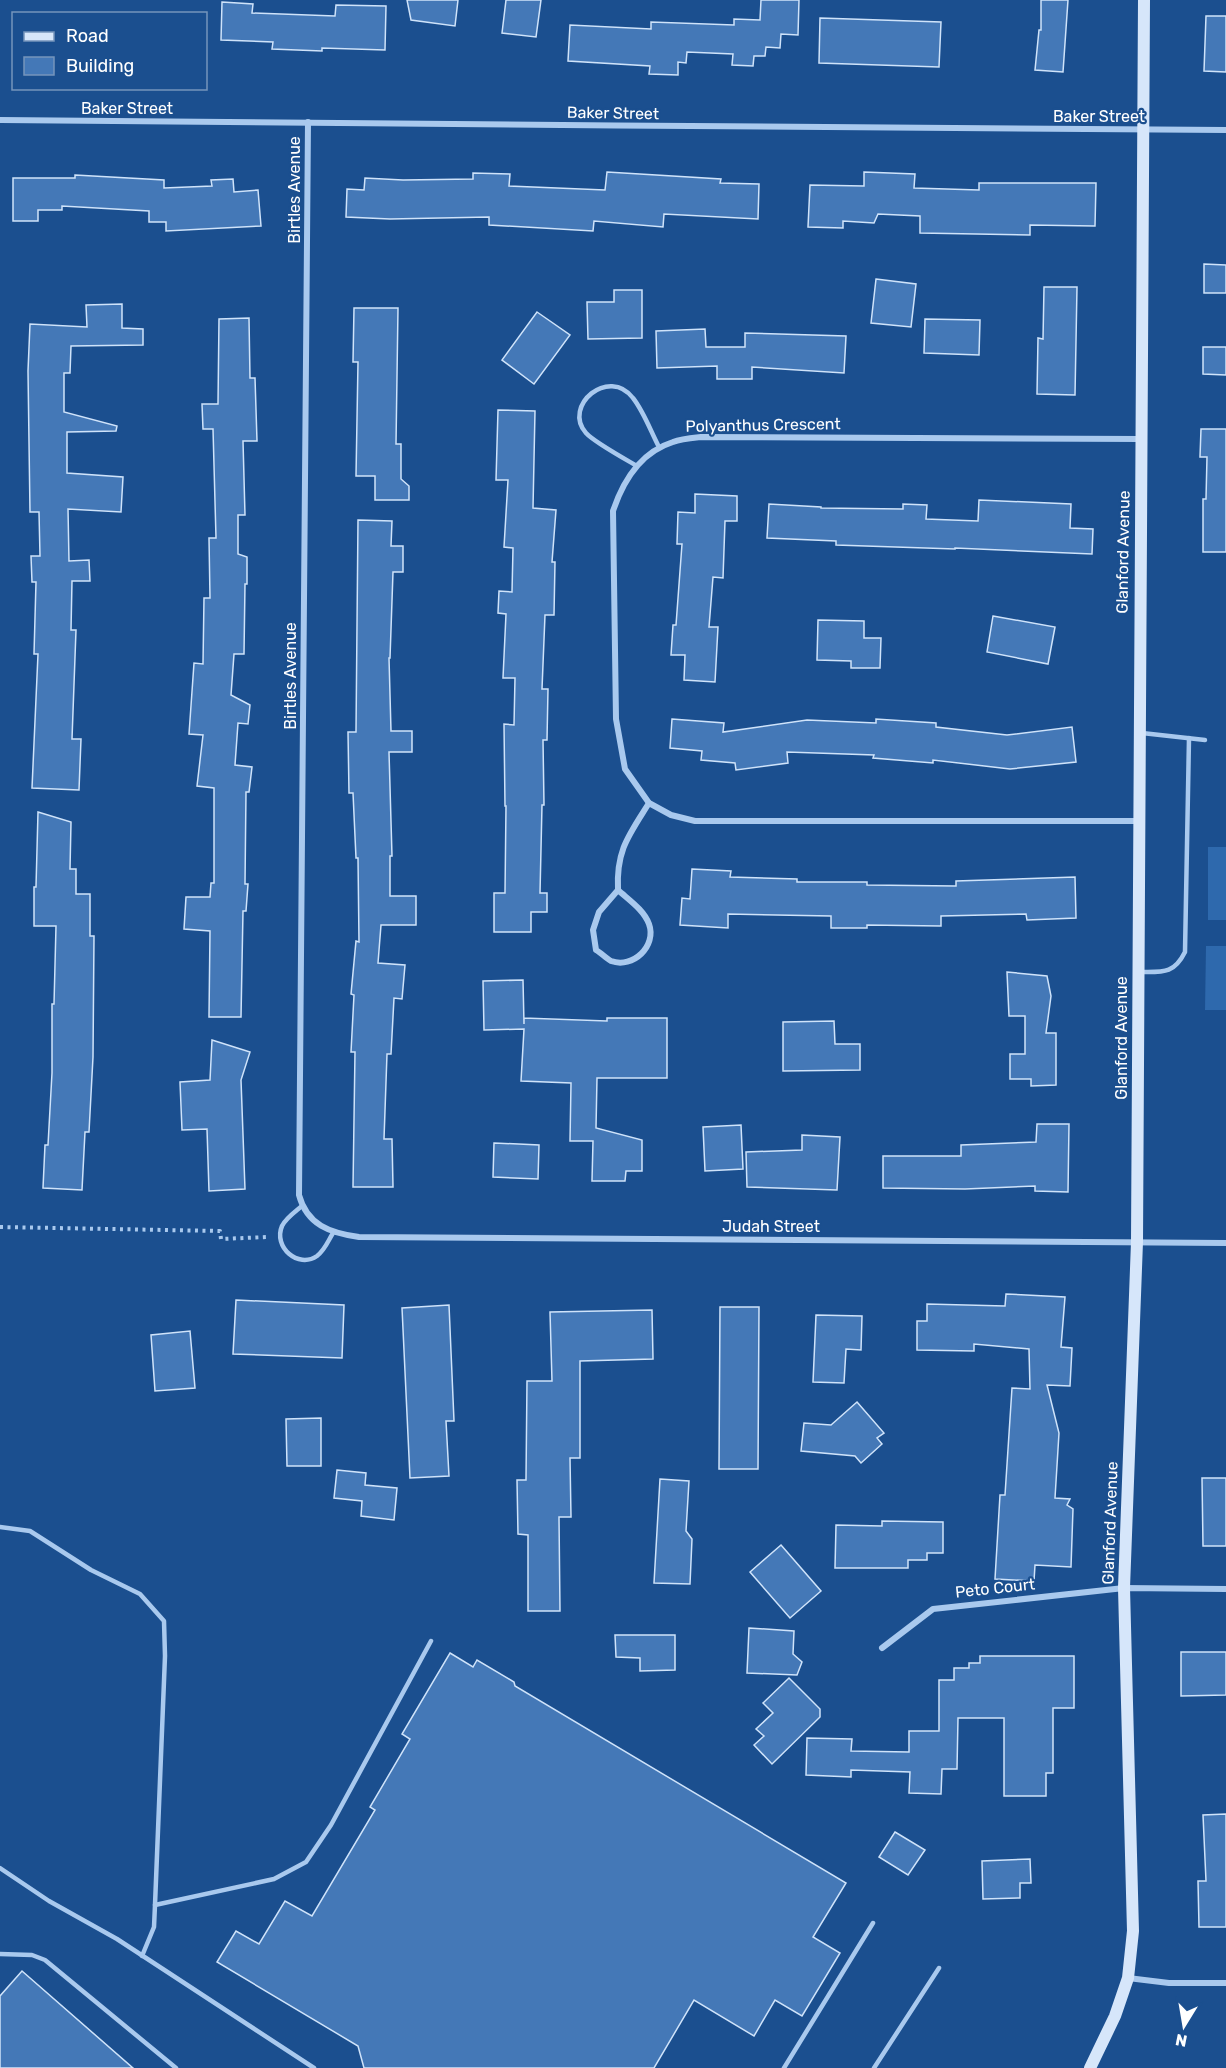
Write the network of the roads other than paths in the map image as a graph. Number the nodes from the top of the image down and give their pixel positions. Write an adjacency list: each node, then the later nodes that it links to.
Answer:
1 (1144, 0): 4 (main road, Glanford Avenue)
2 (0, 120): 3 (street, Baker Street)
3 (308, 122): 4 (street, Baker Street); 16 (street, Birtles Avenue)
4 (1143, 130): 5 (street, Baker Street); 6 (main road, Glanford Avenue)
5 (1226, 130)
6 (1141, 439): 7 (street, Polyanthus Crescent); 9 (main road, Glanford Avenue)
7 (659, 447): 8 (street, Polyanthus Crescent); 8 (lane)
8 (637, 466): 12 (street, Polyanthus Crescent)
9 (1138, 733): 10 (lane); 13 (main road, Glanford Avenue)
10 (1189, 738): 11 (lane); 15 (lane)
11 (1205, 740)
12 (649, 803): 13 (street, Polyanthus Crescent); 14 (street)
13 (1138, 821): 15 (main road, Glanford Avenue)
14 (618, 890): 14 (street)
15 (1138, 972): 18 (main road, Glanford Avenue)
16 (302, 1206): 17 (street, Judah Street); 17 (lane)
17 (333, 1233): 18 (street, Judah Street)
18 (1137, 1242): 19 (street, Judah Street); 21 (main road, Glanford Avenue)
19 (1226, 1243)
20 (0, 1527): 26 (lane)
21 (1124, 1588): 22 (street, Peto Court); 24 (street, Peto Court); 31 (main road, Glanford Avenue)
22 (1226, 1589)
23 (431, 1641): 26 (lane)
24 (882, 1648)
25 (0, 1868): 29 (lane)
26 (155, 1905): 29 (lane)
27 (873, 1923): 35 (lane)
28 (0, 1954): 33 (lane)
29 (142, 1956): 34 (lane)
30 (939, 1968): 36 (lane)
31 (1128, 1978): 32 (street); 37 (main road, Glanford Avenue)
32 (1226, 1983)
33 (176, 2068)
34 (314, 2068)
35 (784, 2068)
36 (874, 2068)
37 (1090, 2068)

